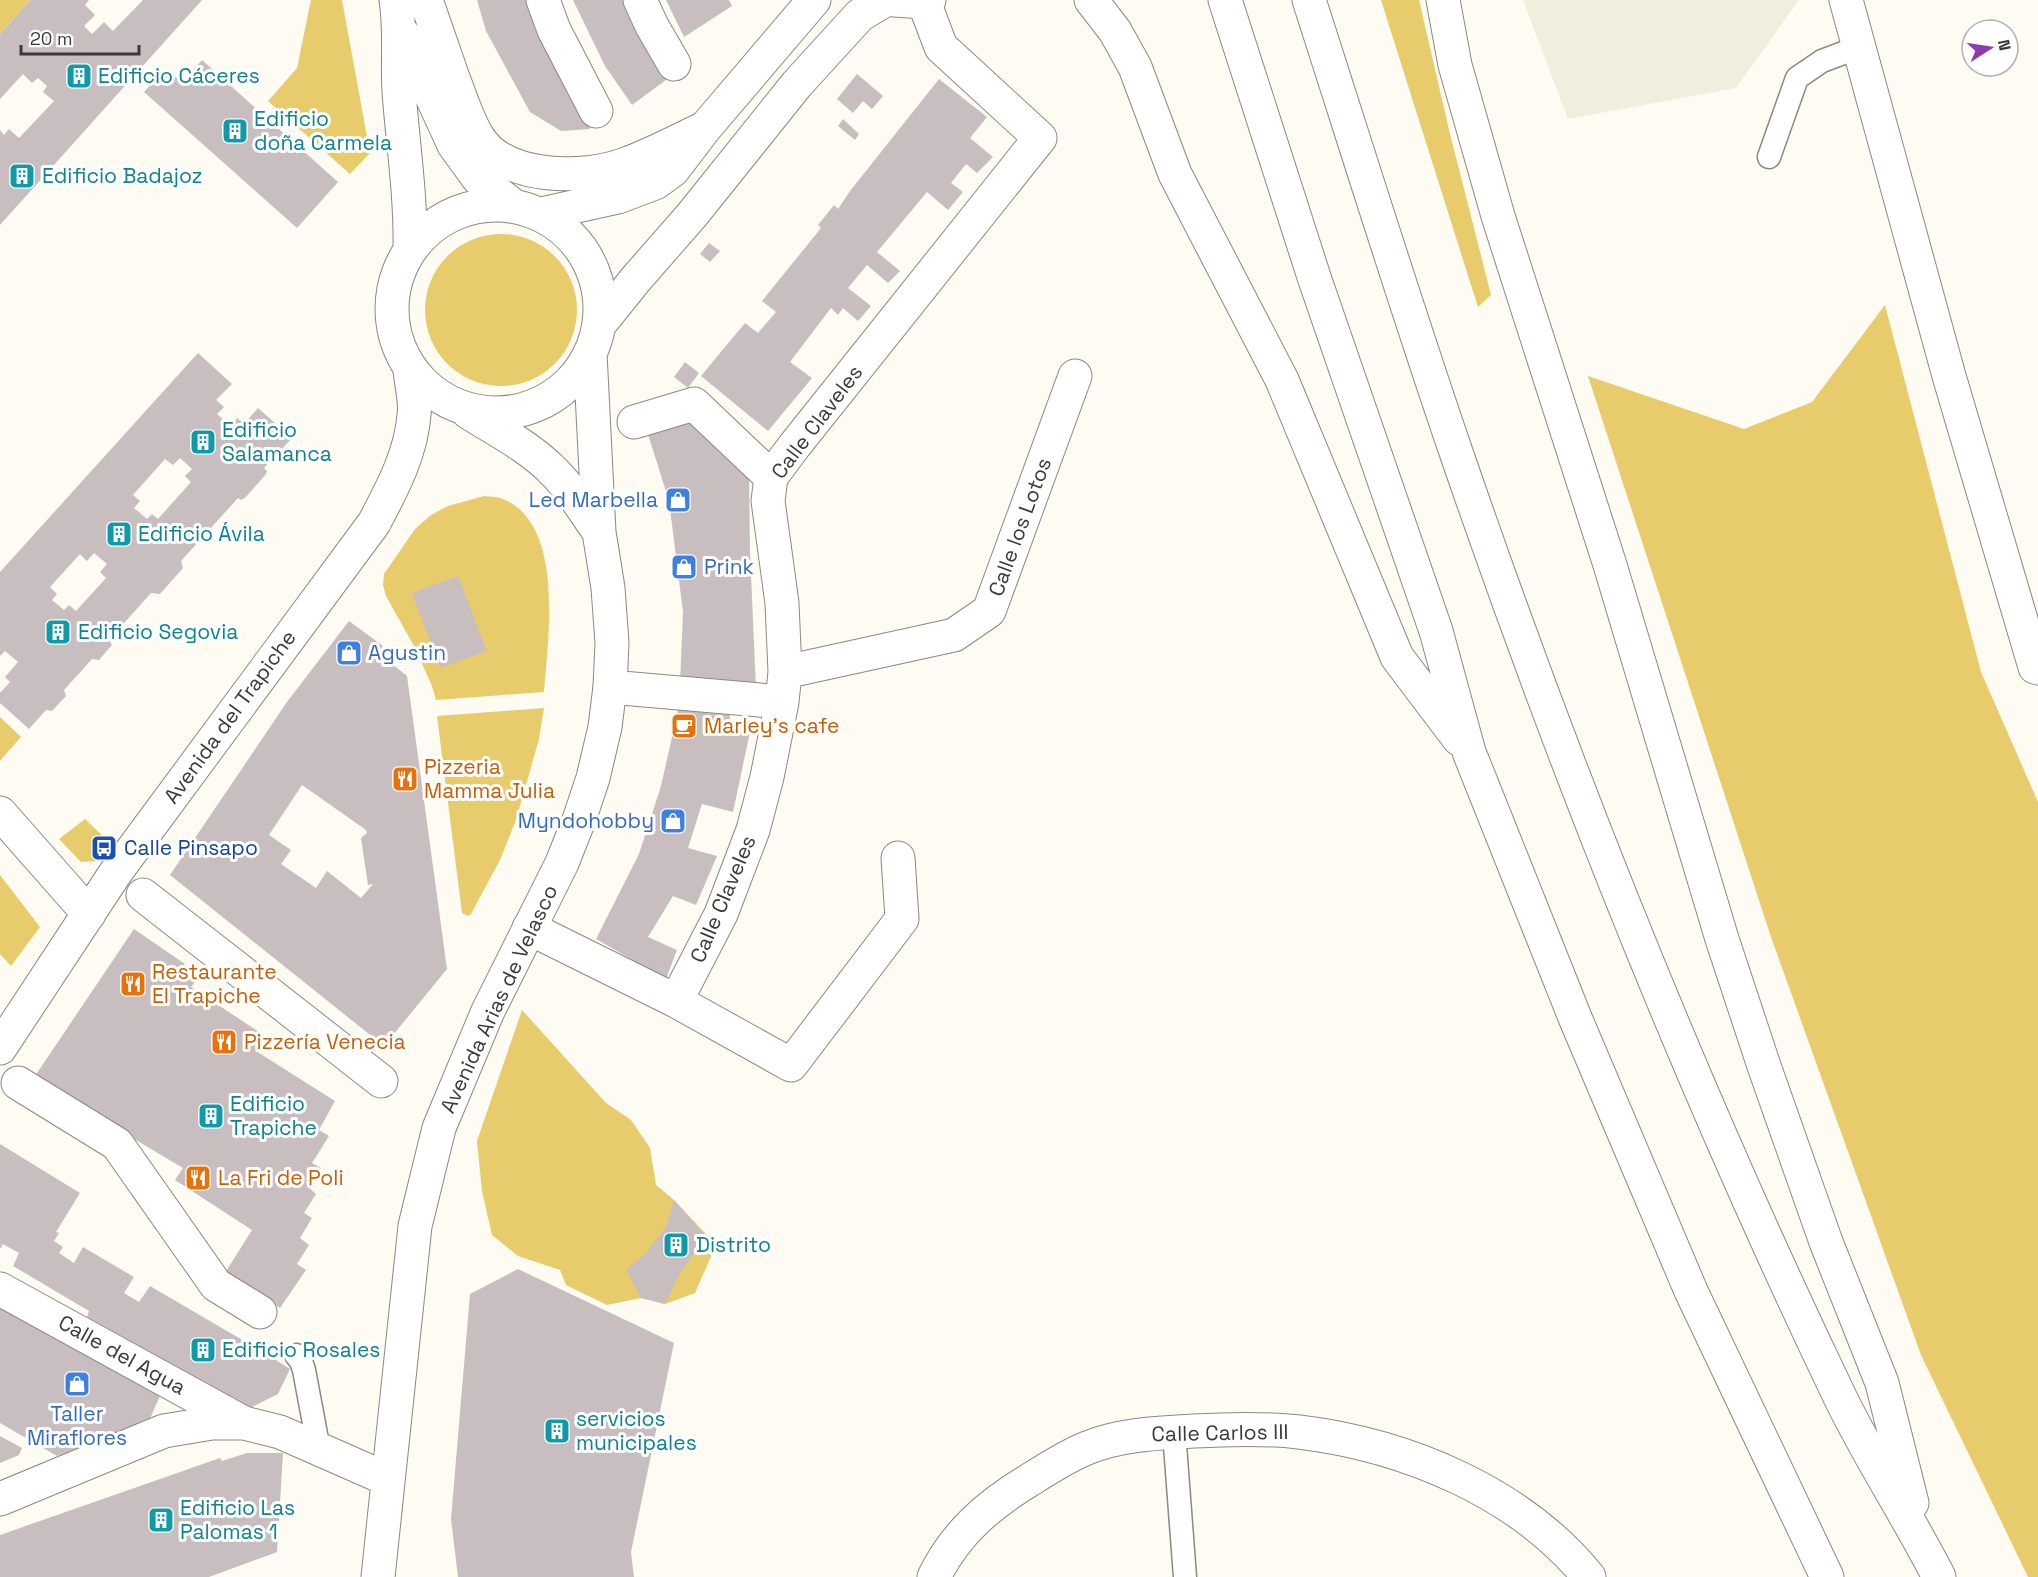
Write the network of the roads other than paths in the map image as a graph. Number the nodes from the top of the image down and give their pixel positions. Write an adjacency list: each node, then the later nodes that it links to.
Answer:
1 (426, 0): 16 (main road)
2 (543, 0): 15 (main road)
3 (639, 0): 14 (main road)
4 (814, 0): 16 (main road)
5 (885, 0): 20 (main road)
6 (1091, 0): 30 (main road)
7 (1225, 0): 30 (main road)
8 (1309, 0): 48 (main road)
9 (1443, 0): 48 (main road)
10 (1846, 0): 13 (main road)
11 (916, 1): 25 (main road, Calle Claveles)
12 (398, 13): 18 (main road); 19 (main road)
13 (1859, 47): 17 (lane); 27 (main road)
14 (674, 64)
15 (596, 111)
16 (705, 128): 18 (main road)
17 (1769, 157)
18 (527, 210): 19 (main road); 20 (main road)
19 (410, 249): 21 (main road)
20 (595, 339): 23 (main road); 26 (main road, Avenida Arias de Velasco)
21 (410, 369): 23 (main road); 34 (main road, Avenida del Trapiche)
22 (1075, 376): 29 (main road, Calle los Lotos)
23 (460, 408): 26 (main road, Avenida Arias de Velasco)
24 (634, 422): 25 (main road)
25 (771, 477): 29 (main road, Calle Claveles)
26 (600, 532): 28 (main road, Avenida Arias de Velasco)
27 (2038, 668)
28 (610, 687): 29 (main road, Calle los Lotos); 35 (main road, Avenida Arias de Velasco)
29 (783, 687): 36 (main road, Calle Claveles)
30 (1469, 752): 53 (main road)
31 (0, 813): 34 (main road)
32 (897, 858): 36 (main road)
33 (143, 895): 38 (main road)
34 (89, 914): 37 (main road, Avenida del Trapiche)
35 (529, 928): 36 (main road); 46 (main road, Avenida Arias de Velasco)
36 (676, 1001)
37 (0, 1048)
38 (381, 1081)
39 (18, 1083): 41 (main road)
40 (0, 1288): 43 (main road, Calle del Agua)
41 (260, 1312)
42 (296, 1355): 45 (lane)
43 (244, 1423): 45 (main road); 47 (main road)
44 (1174, 1432): 50 (main road, Calle Carlos III); 51 (lane); 52 (main road, Calle Carlos III)
45 (319, 1450): 46 (main road)
46 (387, 1479): 49 (main road, Avenida Arias de Velasco)
47 (0, 1499)
48 (1923, 1545): 54 (main road)
49 (378, 1577)
50 (934, 1577)
51 (1185, 1577)
52 (1589, 1577)
53 (1827, 1577)
54 (1939, 1577)

